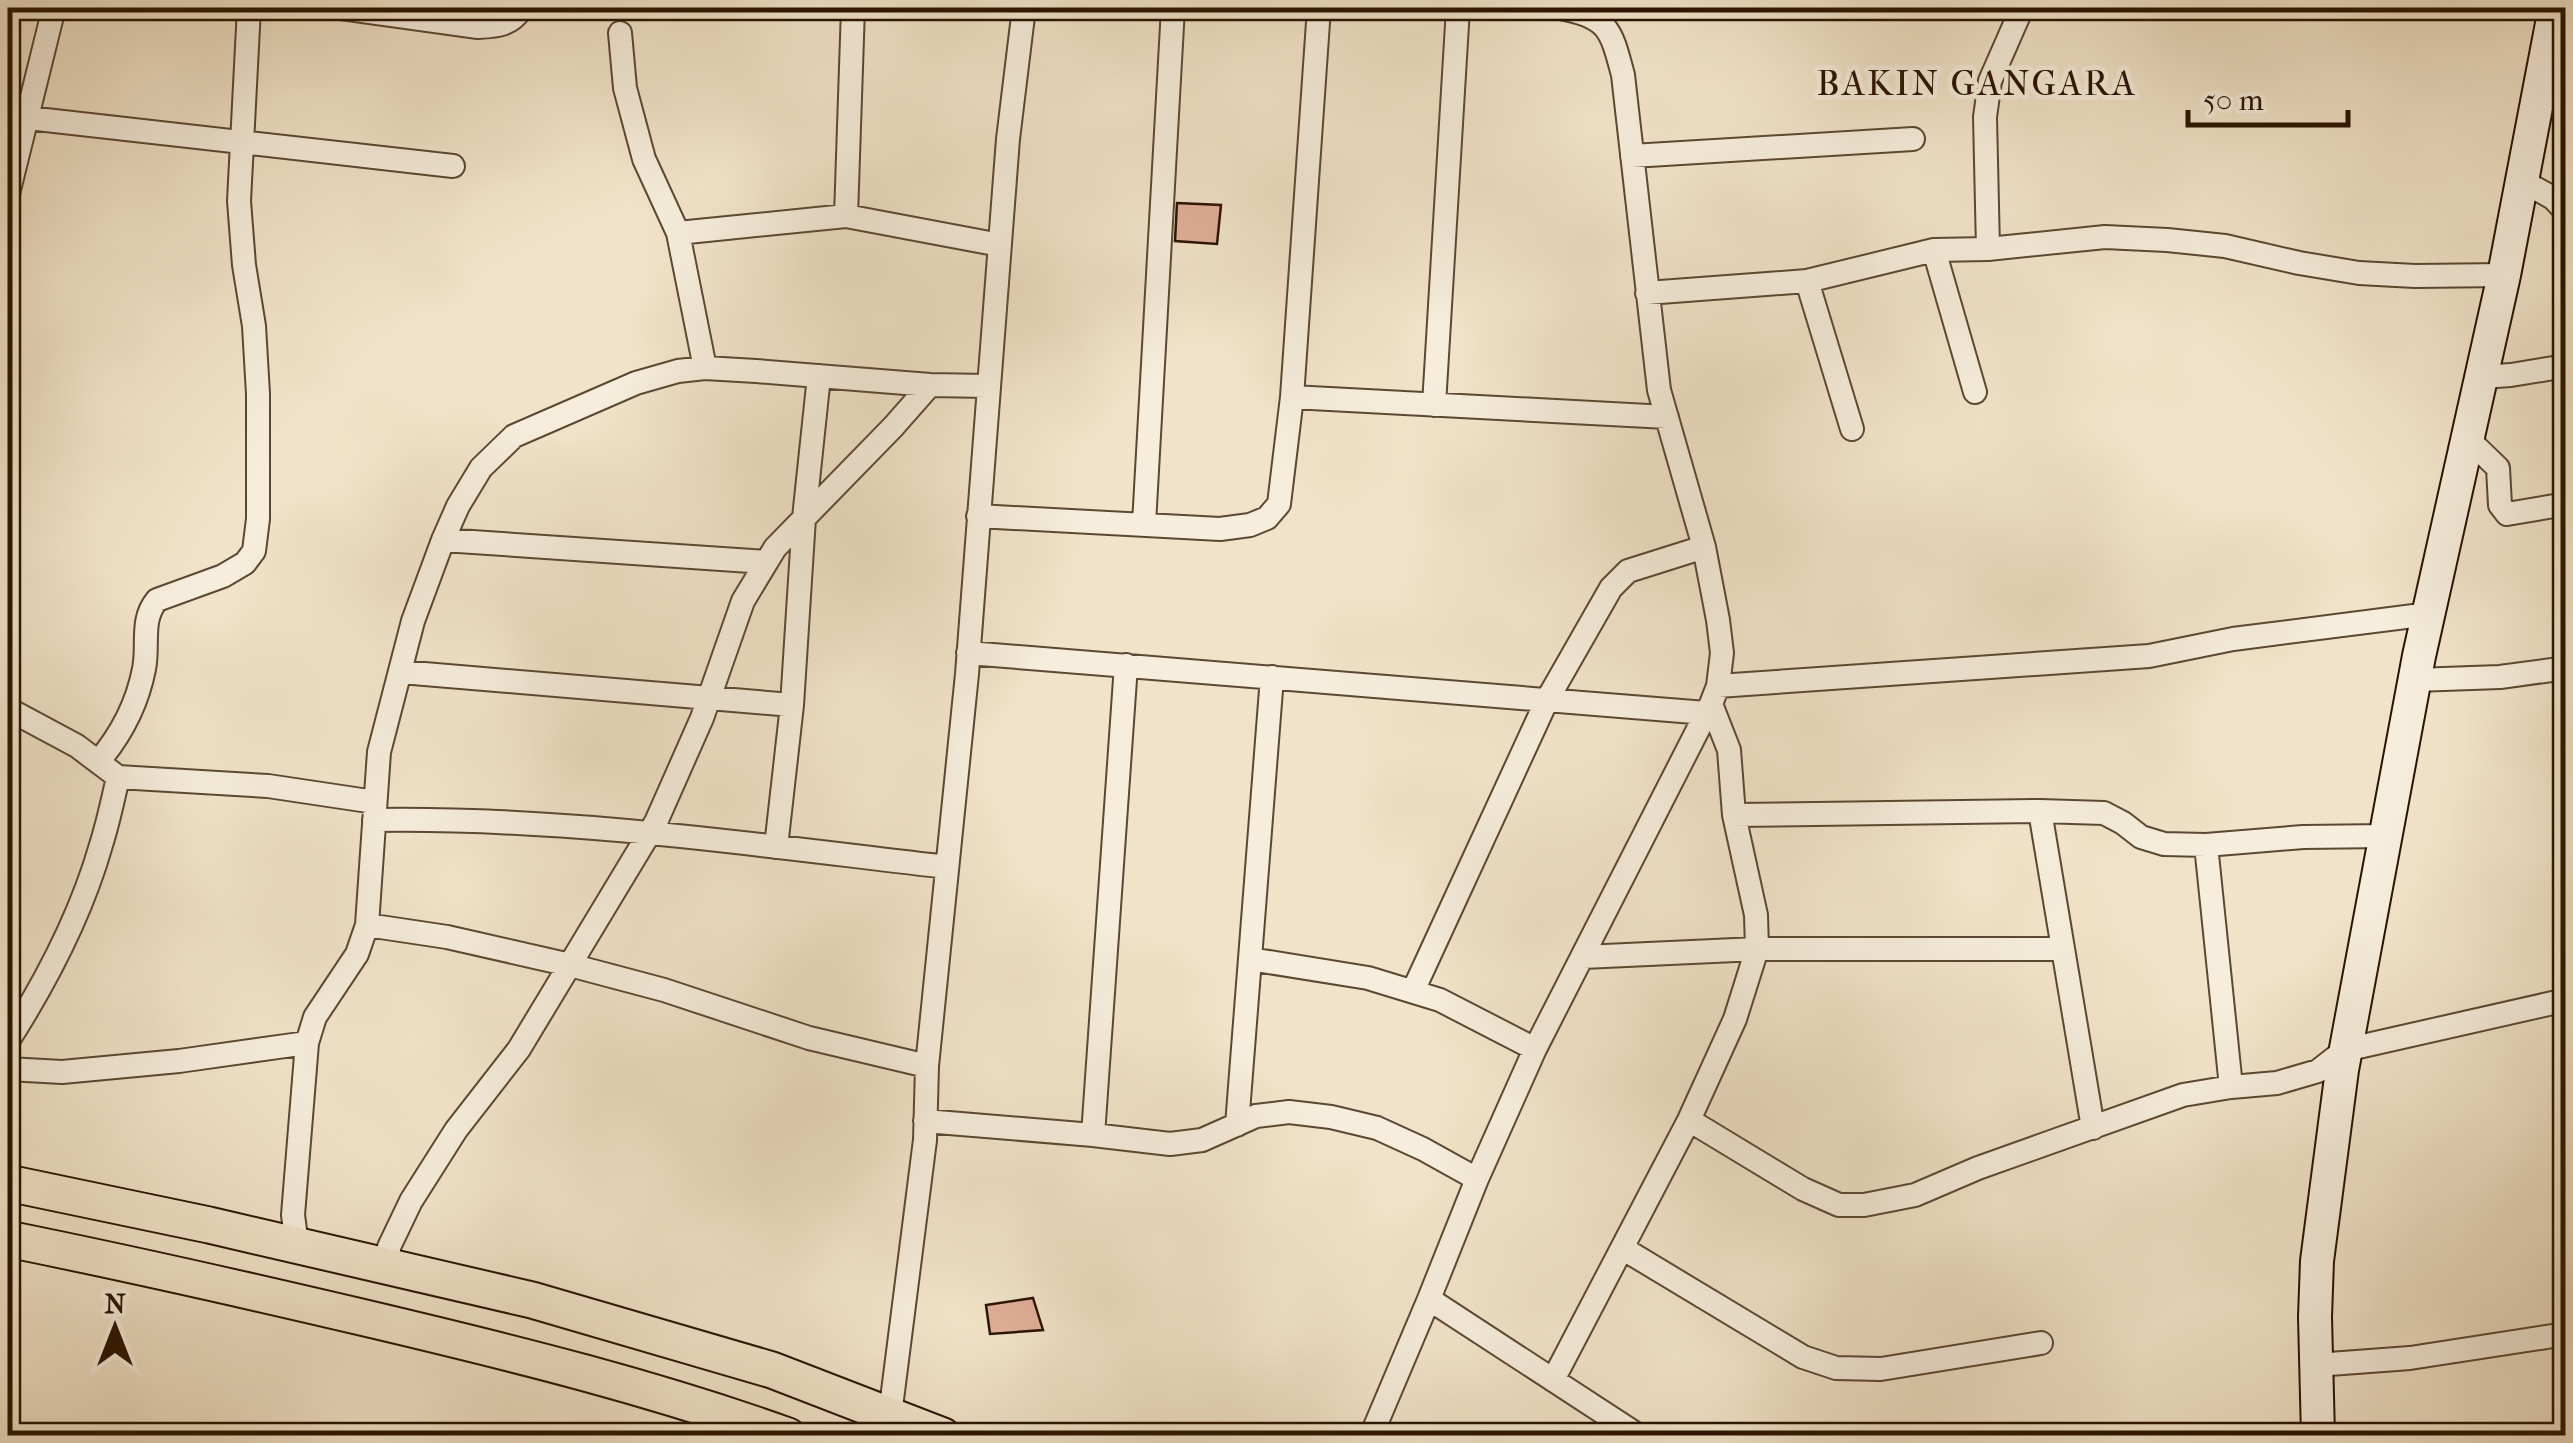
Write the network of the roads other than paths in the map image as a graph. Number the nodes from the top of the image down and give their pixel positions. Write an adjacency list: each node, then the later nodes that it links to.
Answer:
1 (54, 8): 15 (street)
2 (249, 8): 17 (street)
3 (341, 8): 4 (street)
4 (522, 8)
5 (853, 8): 23 (street)
6 (1024, 8): 25 (street)
7 (1173, 8): 46 (street)
8 (1319, 8): 38 (street)
9 (1458, 8): 39 (street)
10 (1560, 8): 18 (street)
11 (2022, 8): 26 (street)
12 (2555, 8): 14 (street)
13 (620, 33): 24 (street)
14 (2554, 69): 20 (street)
15 (28, 118): 17 (street); 21 (street)
16 (1913, 139): 18 (street)
17 (242, 144): 19 (street); 62 (street)
18 (1632, 156): 30 (street)
19 (453, 166)
20 (2522, 180): 22 (street); 28 (street)
21 (8, 194)
22 (2561, 201)
23 (846, 216): 24 (street); 25 (street)
24 (678, 233): 32 (street)
25 (1000, 245): 36 (street)
26 (1988, 249): 27 (street); 28 (street)
27 (1934, 250): 29 (street); 37 (street)
28 (2504, 275): 34 (street)
29 (1807, 281): 30 (street); 41 (street)
30 (1647, 293): 40 (street)
31 (2566, 366): 34 (street)
32 (706, 368): 33 (street); 47 (street)
33 (819, 376): 35 (street); 45 (street)
34 (2481, 377): 42 (street)
35 (930, 384): 36 (street); 45 (street)
36 (988, 386): 44 (street)
37 (1975, 392)
38 (1292, 397): 39 (street); 46 (street)
39 (1434, 405): 40 (street)
40 (1667, 416): 48 (street)
41 (1852, 429)
42 (2467, 438): 43 (street); 50 (street)
43 (2566, 504)
44 (978, 516): 46 (street); 51 (street)
45 (804, 518): 49 (street); 60 (street)
46 (1144, 524)
47 (443, 540): 49 (street); 54 (street)
48 (1704, 547): 58 (street); 59 (street)
49 (766, 562): 57 (street)
50 (2429, 614): 56 (street); 59 (street)
51 (968, 653): 52 (street); 71 (street)
52 (1126, 665): 55 (street); 91 (street)
53 (2565, 670): 56 (street)
54 (401, 672): 57 (street); 64 (street)
55 (1272, 677): 58 (street); 76 (street)
56 (2415, 680): 68 (street)
57 (709, 699): 60 (street); 67 (street)
58 (1547, 700): 59 (street); 78 (street)
59 (1712, 701): 66 (street); 75 (street)
60 (792, 705): 70 (street)
61 (8, 709): 62 (street)
62 (98, 762): 63 (street)
63 (118, 777): 64 (street); 80 (street)
64 (375, 811): 67 (street); 72 (street)
65 (2040, 811): 66 (street); 69 (street); 74 (street)
66 (1734, 814): 73 (street)
67 (650, 832): 70 (street); 77 (street)
68 (2385, 836): 69 (street); 83 (street)
69 (2206, 846): 86 (street)
70 (776, 847): 71 (street)
71 (947, 867): 84 (street)
72 (367, 924): 77 (street); 81 (street)
73 (1757, 949): 74 (street); 75 (street); 87 (street)
74 (2063, 950): 90 (street)
75 (1583, 957): 82 (street)
76 (1250, 959): 78 (street); 89 (street)
77 (570, 964): 84 (street); 97 (street)
78 (1412, 991): 82 (street)
79 (2566, 1000): 83 (street)
80 (8, 1041)
81 (307, 1043): 85 (street); 95 (street)
82 (1535, 1049): 92 (street)
83 (2346, 1050): 86 (street); 101 (street)
84 (927, 1066): 88 (street)
85 (8, 1069)
86 (2231, 1087): 90 (street)
87 (1689, 1120): 90 (street); 96 (street)
88 (926, 1121): 91 (street); 103 (street)
89 (1237, 1125): 91 (street); 92 (street)
90 (2092, 1128)
91 (1093, 1135)
92 (1477, 1179): 98 (street)
93 (8, 1182): 95 (main road)
94 (8, 1239): 104 (main road)
95 (297, 1245): 97 (main road)
96 (1622, 1248): 100 (street); 102 (street)
97 (388, 1266): 103 (main road)
98 (1430, 1299): 102 (street); 106 (street)
99 (2566, 1334): 101 (street)
100 (2041, 1342)
101 (2316, 1365): 108 (street)
102 (1553, 1380): 107 (street)
103 (890, 1415): 105 (main road)
104 (788, 1436)
105 (943, 1436)
106 (1372, 1436)
107 (1640, 1436)
108 (2318, 1436)

